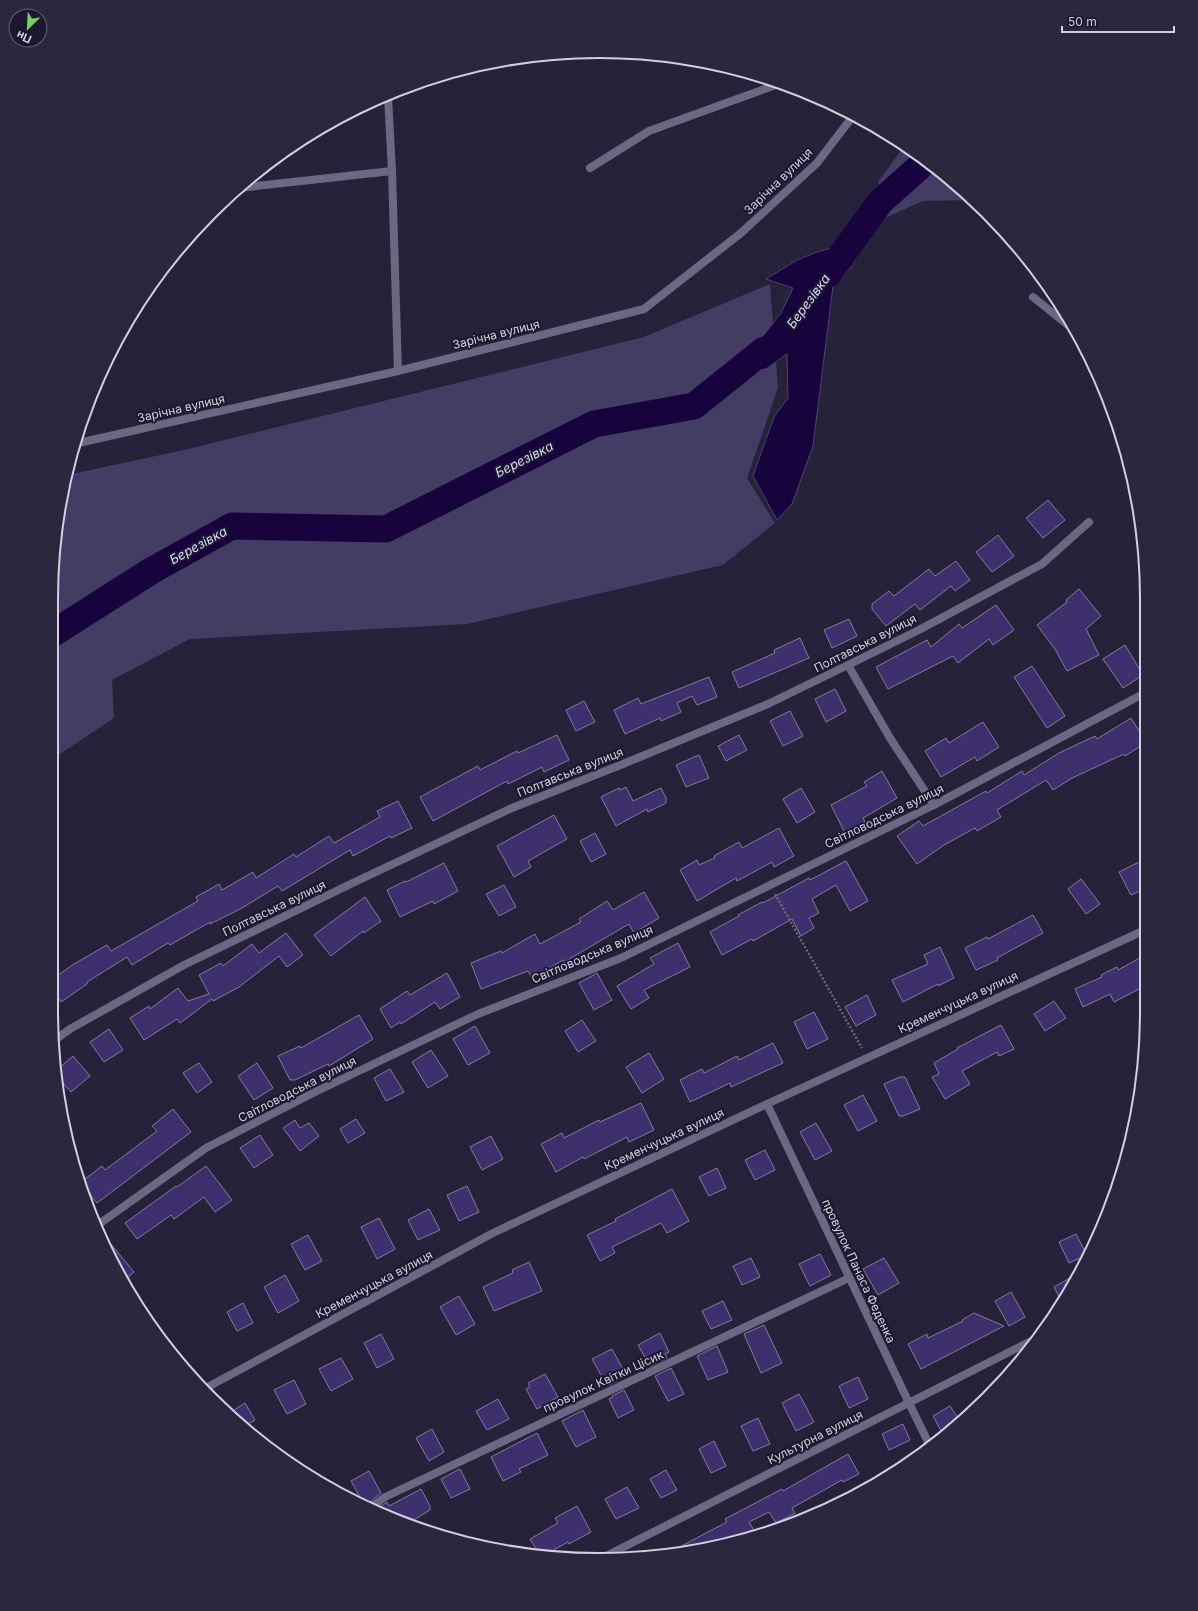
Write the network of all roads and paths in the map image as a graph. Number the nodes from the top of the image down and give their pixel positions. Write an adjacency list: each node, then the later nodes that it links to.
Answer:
1 (771, 86): 4 (street)
2 (388, 101): 5 (street)
3 (851, 120): 9 (street, Зарічна вулиця)
4 (590, 168)
5 (392, 171): 6 (street); 9 (street)
6 (248, 187)
7 (1033, 297): 8 (street)
8 (1063, 321)
9 (398, 371): 10 (street, Зарічна вулиця)
10 (81, 442)
11 (1089, 522): 12 (street, Полтавська вулиця)
12 (848, 665): 14 (street); 17 (street, Полтавська вулиця)
13 (1140, 696): 14 (street, Світловодська вулиця)
14 (934, 805): 15 (street, Світловодська вулиця)
15 (770, 885): 18 (path); 20 (street, Світловодська вулиця)
16 (1140, 932): 18 (street, Кременчуцька вулиця)
17 (59, 1037)
18 (867, 1057): 19 (street, Кременчуцька вулиця)
19 (767, 1104): 21 (street, провулок Панаса Феденка); 23 (street, Кременчуцька вулиця)
20 (101, 1223)
21 (849, 1278): 24 (street, провулок Панаса Феденка); 26 (street, провулок Квітки Цісик)
22 (1026, 1344): 24 (street, Культурна вулиця)
23 (208, 1387)
24 (909, 1403): 25 (street, провулок Панаса Феденка); 27 (street, Культурна вулиця)
25 (928, 1441)
26 (375, 1504)
27 (613, 1553)

